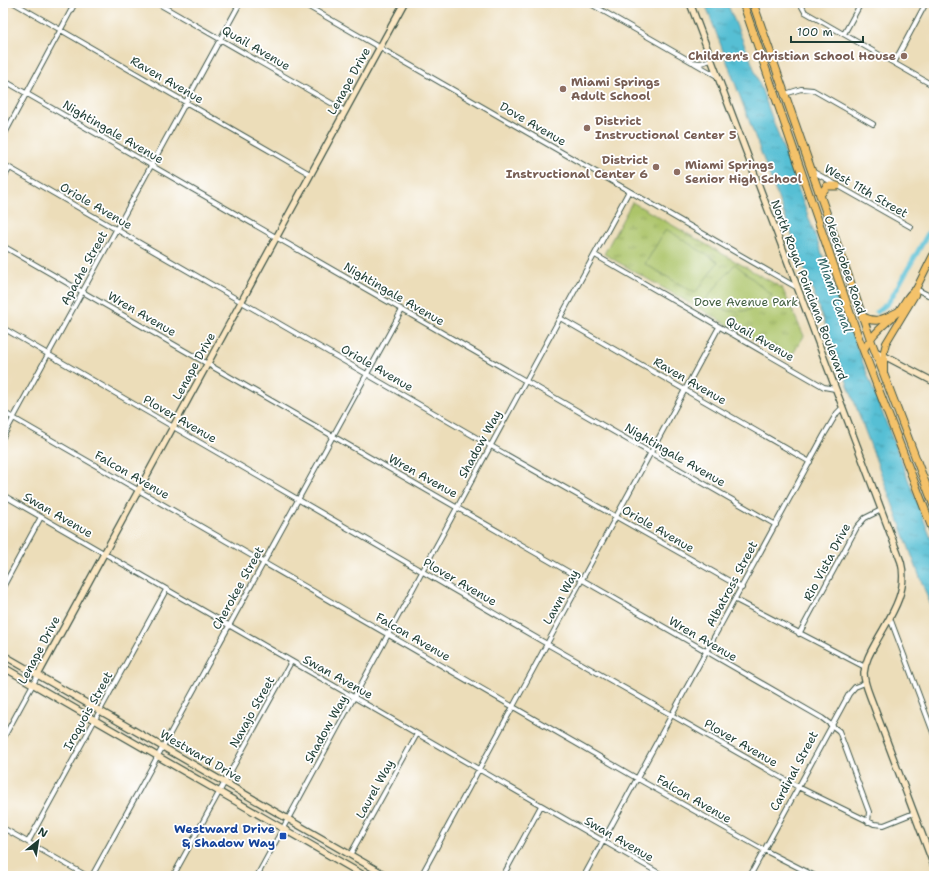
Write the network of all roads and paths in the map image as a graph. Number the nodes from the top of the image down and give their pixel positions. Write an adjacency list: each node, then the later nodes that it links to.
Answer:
1 (14, 3): 14 (street, Raven Avenue)
2 (75, 3): 14 (street)
3 (157, 3): 16 (street, Quail Avenue)
4 (240, 3): 16 (street, Apache Street)
5 (302, 3): 17 (street, Dove Avenue)
6 (404, 3): 17 (street, Lenape Drive)
7 (589, 3): 19 (street)
8 (690, 3): 18 (street, North Royal Poinciana Boulevard)
9 (743, 3): 22 (highway, Okeechobee Road)
10 (753, 3): 26 (highway, Okeechobee Road)
11 (861, 3): 15 (street)
12 (926, 3): 20 (street)
13 (800, 4): 15 (street)
14 (61, 30): 25 (street); 27 (street, Raven Avenue)
15 (844, 34): 20 (street)
16 (220, 39): 27 (street, Apache Street); 28 (street, Quail Avenue)
17 (380, 48): 28 (street, Lenape Drive); 39 (street, Dove Avenue)
18 (711, 60): 19 (street); 21 (street, North Royal Poinciana Boulevard)
19 (692, 62): 21 (street)
20 (894, 63): 24 (street)
21 (717, 76): 47 (street, North Royal Poinciana Boulevard)
22 (769, 78): 26 (highway); 31 (highway, Okeechobee Road)
23 (3, 80): 25 (street, Nightingale Avenue)
24 (934, 86)
25 (26, 93): 30 (street); 33 (street, Nightingale Avenue)
26 (785, 94): 29 (street); 35 (highway, Okeechobee Road)
27 (186, 102): 33 (street, Apache Street); 36 (street, Raven Avenue)
28 (345, 111): 36 (street, Lenape Drive)
29 (873, 124)
30 (3, 137)
31 (796, 156): 35 (highway); 59 (highway, Okeechobee Road)
32 (3, 164): 34 (street, Oriole Avenue)
33 (150, 166): 42 (street, Apache Street); 43 (street, Nightingale Avenue)
34 (10, 168): 37 (street); 42 (street, Oriole Avenue)
35 (812, 171): 38 (street, West 11th Street); 40 (highway, Okeechobee Road)
36 (310, 174): 43 (street, Lenape Drive)
37 (3, 179)
38 (837, 186): 40 (highway); 41 (street, West 11th Street)
39 (629, 191): 46 (street, Shadow Way); 47 (street, Dove Avenue)
40 (820, 195): 54 (highway, Okeechobee Road)
41 (911, 228)
42 (116, 229): 49 (street, Apache Street); 51 (street, Oriole Avenue)
43 (276, 237): 51 (street, Lenape Drive); 52 (street, Nightingale Avenue)
44 (3, 246): 49 (street, Wren Avenue)
45 (934, 253): 48 (main road)
46 (595, 255): 55 (street, Shadow Way); 56 (street, Quail Avenue)
47 (796, 287): 68 (street, North Royal Poinciana Boulevard)
48 (916, 289): 50 (street); 53 (main road); 62 (main road)
49 (82, 291): 61 (street, Apache Street); 63 (street, Wren Avenue)
50 (934, 298)
51 (242, 300): 63 (street, Lenape Drive); 64 (street, Oriole Avenue)
52 (402, 310): 64 (street, Cherokee Street); 66 (street, Nightingale Avenue)
53 (898, 312): 54 (highway); 58 (main road)
54 (862, 316): 58 (highway, Okeechobee Road)
55 (560, 318): 66 (street, Shadow Way); 69 (street, Raven Avenue)
56 (719, 327): 68 (street, Quail Avenue); 69 (street, Lawn Way)
57 (3, 328): 61 (street, Plover Avenue)
58 (870, 338): 59 (main road); 60 (highway, Okeechobee Road)
59 (865, 348): 60 (highway); 88 (highway)
60 (875, 351): 62 (street); 65 (highway, Okeechobee Road)
61 (48, 354): 72 (street, Apache Street); 73 (street, Plover Avenue)
62 (884, 355): 65 (main road); 67 (street)
63 (207, 364): 73 (street, Lenape Drive); 74 (street, Wren Avenue)
64 (367, 373): 74 (street, Cherokee Street); 76 (street, Oriole Avenue)
65 (884, 376): 83 (highway, Okeechobee Road)
66 (526, 382): 76 (street, Shadow Way); 77 (street, Nightingale Avenue)
67 (934, 382)
68 (834, 389): 70 (street, North Royal Poinciana Boulevard)
69 (686, 390): 77 (street, Lawn Way); 78 (street, Raven Avenue)
70 (842, 408): 78 (street, Albatross Street); 84 (street, North Royal Poinciana Boulevard)
71 (3, 412): 72 (street, Falcon Avenue)
72 (14, 418): 75 (street, Apache Street); 79 (street, Falcon Avenue)
73 (173, 426): 79 (street, Lenape Drive); 81 (street, Plover Avenue)
74 (332, 436): 81 (street, Cherokee Street); 82 (street, Wren Avenue)
75 (3, 437)
76 (491, 446): 82 (street, Shadow Way); 86 (street, Oriole Avenue)
77 (650, 453): 86 (street, Lawn Way); 87 (street, Nightingale Avenue)
78 (810, 462): 87 (street, Albatross Street)
79 (138, 490): 89 (street, Lenape Drive); 90 (street, Falcon Avenue)
80 (3, 495): 85 (street, Swan Avenue)
81 (298, 498): 90 (street, Cherokee Street); 91 (street, Plover Avenue)
82 (457, 506): 91 (street, Shadow Way); 92 (street, Wren Avenue)
83 (934, 506)
84 (881, 510): 97 (street, North Royal Poinciana Boulevard); 99 (street, Rio Vista Drive)
85 (41, 517): 89 (street, Swan Avenue); 93 (street)
86 (616, 517): 92 (street, Lawn Way); 94 (street, Oriole Avenue)
87 (776, 525): 94 (street, Albatross Street)
88 (934, 533)
89 (104, 554): 95 (street, Swan Avenue); 107 (street, Lenape Drive)
90 (263, 562): 98 (street, Cherokee Street); 100 (street, Falcon Avenue)
91 (423, 572): 100 (street, Shadow Way); 101 (street, Plover Avenue)
92 (582, 581): 101 (street, Lawn Way); 102 (street, Wren Avenue)
93 (3, 587)
94 (742, 588): 96 (street, Albatross Street)
95 (166, 590): 98 (street, Swan Avenue); 112 (street, Iroquois Street)
96 (736, 600): 99 (street); 102 (street, Albatross Street)
97 (890, 618): 105 (street); 117 (street)
98 (229, 625): 104 (street, Swan Avenue); 119 (street, Cherokee Street)
99 (799, 634): 105 (street)
100 (388, 635): 110 (street, Shadow Way); 111 (street, Falcon Avenue)
101 (547, 644): 111 (street, Lawn Way); 113 (street, Plover Avenue)
102 (706, 652): 113 (street, Albatross Street); 115 (street, Wren Avenue)
103 (3, 655): 107 (street, Westward Drive)
104 (291, 662): 110 (street, Swan Avenue); 123 (street, Navajo Street)
105 (865, 667): 108 (street)
106 (3, 668): 109 (street, Westward Drive)
107 (38, 675): 109 (street, Lenape Drive); 112 (street, Westward Drive)
108 (865, 683): 115 (street, Cardinal Street); 127 (street)
109 (33, 685): 114 (street, Westward Drive); 118 (street, Lenape Drive)
110 (355, 697): 116 (street, Swan Avenue); 128 (street, Shadow Way)
111 (513, 706): 121 (street, Lawn Way); 122 (street, Falcon Avenue)
112 (100, 711): 114 (street, Iroquois Street); 119 (street, Westward Drive)
113 (672, 715): 122 (street, Albatross Street); 124 (street, Plover Avenue)
114 (94, 720): 120 (street, Westward Drive); 133 (street, Iroquois Street)
115 (831, 726): 124 (street, Cardinal Street); 129 (street, Wren Avenue)
116 (417, 734): 121 (street, Swan Avenue); 136 (street, Laurel Way)
117 (934, 735)
118 (3, 739)
119 (163, 746): 120 (street, Cherokee Street); 123 (street, Westward Drive)
120 (157, 756): 125 (street, Westward Drive); 139 (street, Cherokee Street)
121 (479, 770): 126 (street, Swan Avenue); 144 (street, Lawn Way)
122 (638, 779): 132 (street, Albatross Street); 134 (street, Falcon Avenue)
123 (225, 782): 125 (street, Navajo Street); 128 (street, Westward Drive)
124 (798, 787): 129 (street, Plover Avenue); 134 (street, Cardinal Street)
125 (220, 792): 131 (street, Westward Drive); 140 (street, Navajo Street)
126 (541, 806): 132 (street, Swan Avenue); 145 (street)
127 (914, 813): 129 (street, Plover Avenue); 135 (street)
128 (288, 818): 131 (street, Shadow Way); 136 (street, Westward Drive)
129 (868, 822)
130 (3, 828): 133 (street)
131 (282, 829): 141 (street, Shadow Way); 142 (street, Westward Drive)
132 (604, 840): 146 (street, Albatross Street); 147 (street, Swan Avenue)
133 (28, 842): 138 (street)
134 (764, 850): 148 (street, Cardinal Street); 149 (street, Falcon Avenue)
135 (932, 854): 137 (street)
136 (350, 855): 143 (street, Westward Drive)
137 (934, 866)
138 (87, 876)
139 (92, 876)
140 (173, 876)
141 (257, 876)
142 (365, 876)
143 (387, 876)
144 (421, 876)
145 (503, 876)
146 (584, 876)
147 (664, 876)
148 (750, 876)
149 (815, 876)

